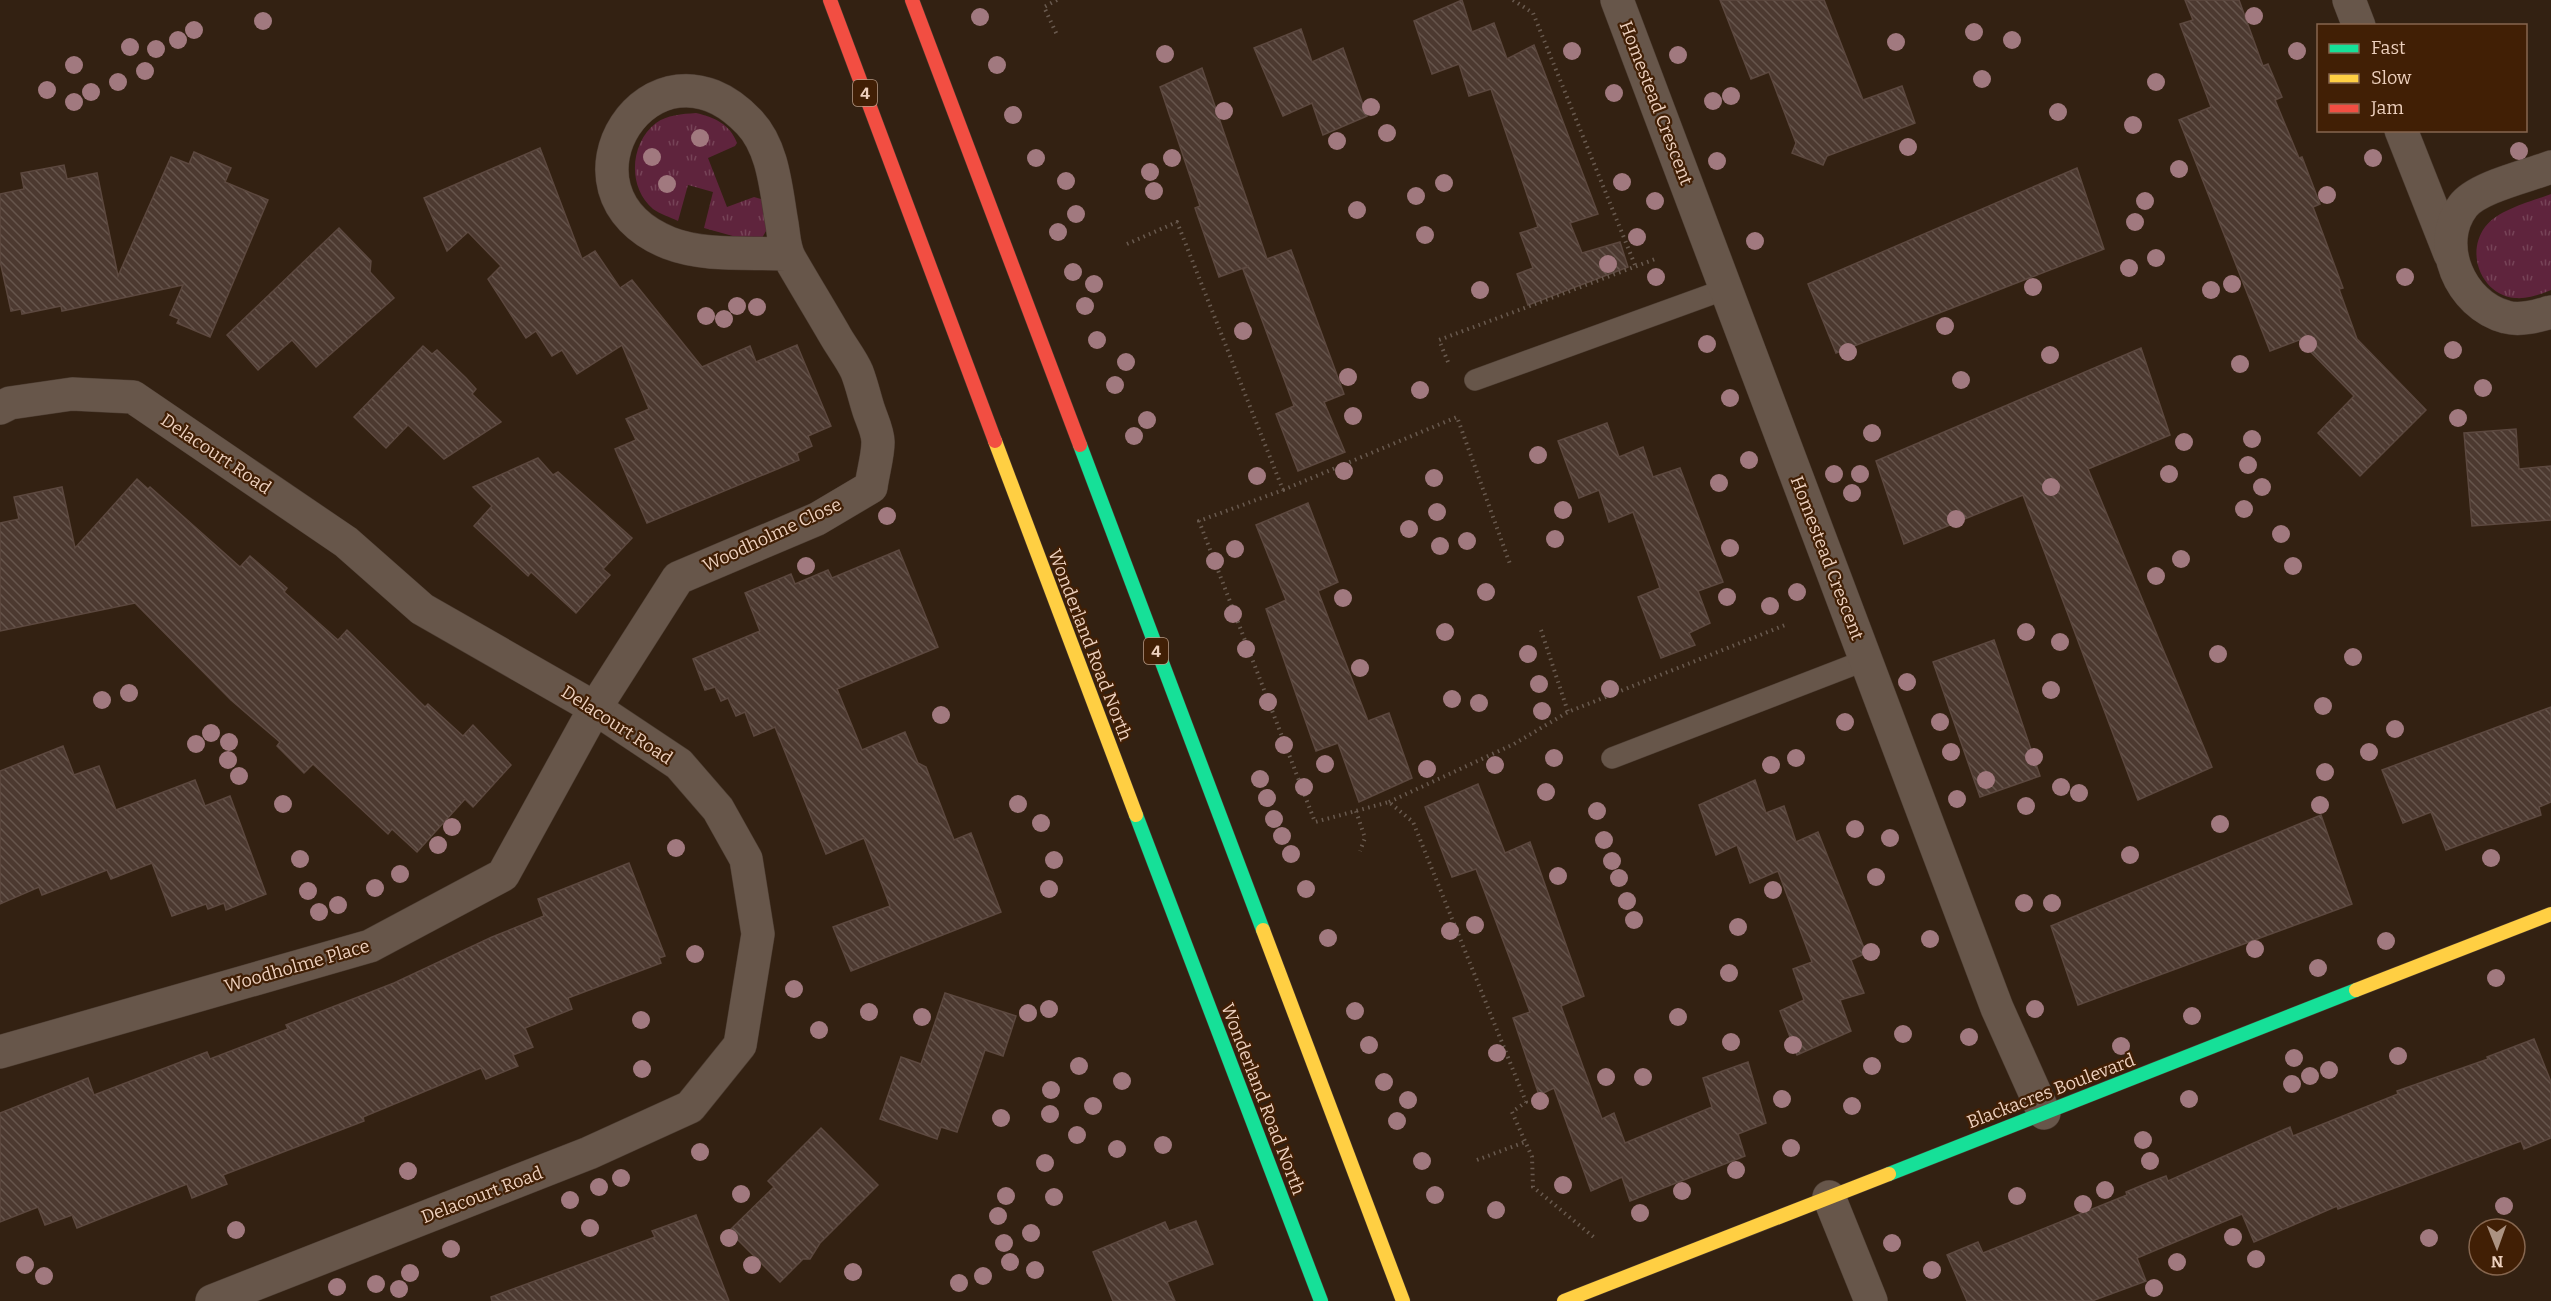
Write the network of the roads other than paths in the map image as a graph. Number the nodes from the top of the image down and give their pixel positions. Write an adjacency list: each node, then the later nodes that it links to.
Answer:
1 (830, 0): 22 (main road, Wonderland Road North / 4)
2 (912, 0): 23 (main road, 4)
3 (1617, 0): 10 (street, Homestead Crescent)
4 (2349, 0): 5 (street)
5 (2358, 24)
6 (2402, 132): 9 (street)
7 (2551, 167): 9 (street)
8 (786, 254): 8 (street, Woodholme Close); 15 (street, Woodholme Close)
9 (2452, 260): 11 (street)
10 (1726, 290): 12 (lane); 14 (street, Homestead Crescent)
11 (2551, 312)
12 (1475, 380)
13 (0, 408): 15 (street, Delacourt Road)
14 (1866, 660): 16 (lane); 19 (street, Homestead Crescent)
15 (595, 708): 18 (street, Woodholme Place); 21 (street, Delacourt Road)
16 (1611, 758)
17 (2551, 914): 19 (main road, Blackacres Boulevard)
18 (0, 1052)
19 (2044, 1113): 20 (main road, Blackacres Boulevard)
20 (1829, 1197): 24 (main road, Blackacres Boulevard); 25 (street)
21 (212, 1301)
22 (1321, 1301)
23 (1403, 1301)
24 (1564, 1301)
25 (1871, 1301)

